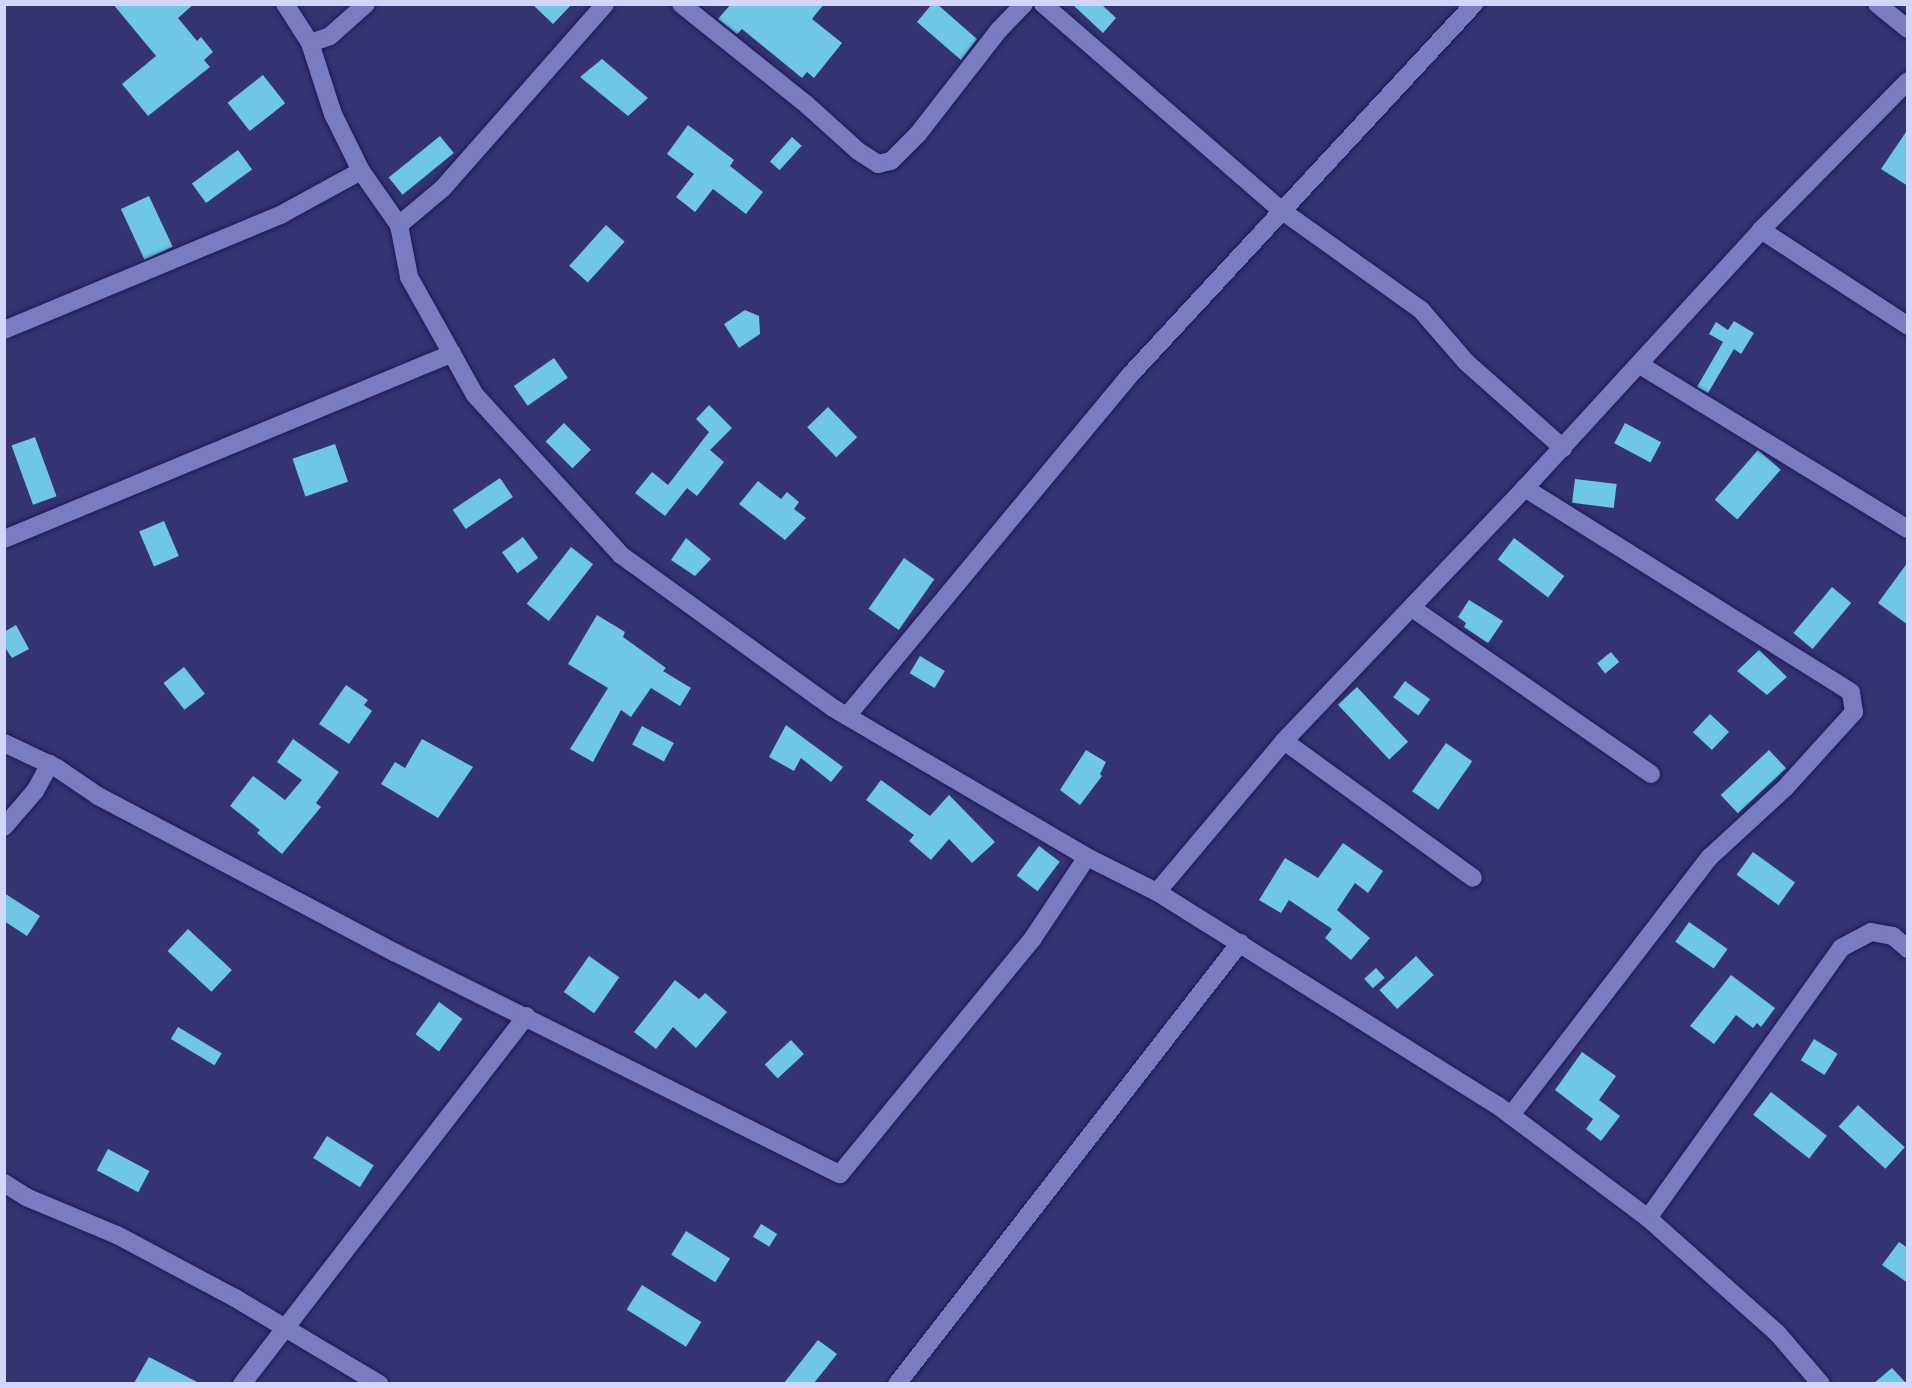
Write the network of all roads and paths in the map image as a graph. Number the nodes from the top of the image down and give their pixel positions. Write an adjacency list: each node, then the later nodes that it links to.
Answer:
1 (285, 4): 10 (street)
2 (366, 4): 10 (street)
3 (604, 4): 14 (street)
4 (681, 4): 5 (street)
5 (1024, 4)
6 (1043, 4): 13 (street)
7 (1474, 4): 13 (street)
8 (1877, 4): 9 (street)
9 (1908, 29)
10 (310, 43): 12 (street)
11 (1908, 81): 15 (street)
12 (361, 171): 14 (street); 17 (street)
13 (1281, 210): 20 (street); 25 (street)
14 (399, 225): 18 (street)
15 (1761, 230): 16 (street); 19 (street)
16 (1908, 326)
17 (4, 330)
18 (452, 353): 23 (street); 25 (street)
19 (1640, 365): 20 (street); 22 (street)
20 (1563, 448): 21 (street)
21 (1526, 488): 24 (street); 37 (street)
22 (1908, 529)
23 (4, 539)
24 (1412, 608): 26 (street); 29 (street)
25 (847, 716): 31 (street)
26 (1284, 741): 32 (street); 33 (street)
27 (4, 743): 28 (street)
28 (50, 764): 30 (street); 36 (street)
29 (1651, 774)
30 (4, 827)
31 (1088, 857): 33 (street); 36 (street)
32 (1473, 878)
33 (1157, 892): 34 (street)
34 (1240, 943): 37 (street); 43 (street)
35 (1908, 949): 39 (street)
36 (526, 1016): 40 (street)
37 (1511, 1115): 39 (street)
38 (4, 1183): 40 (street)
39 (1648, 1218): 44 (street)
40 (284, 1329): 41 (street); 42 (street)
41 (242, 1383)
42 (378, 1383)
43 (897, 1383)
44 (1821, 1383)

